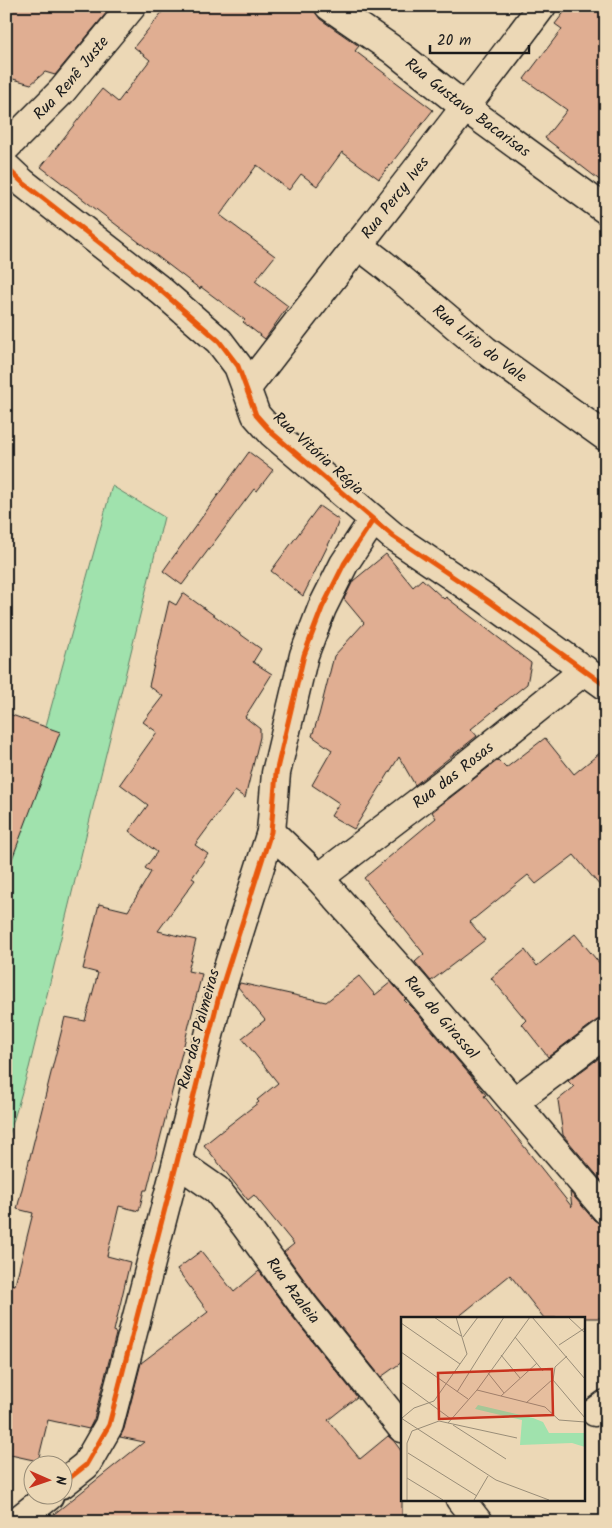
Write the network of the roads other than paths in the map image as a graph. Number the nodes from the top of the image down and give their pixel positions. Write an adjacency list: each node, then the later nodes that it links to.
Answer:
1 (132, 6): 5 (street, Rua Renê Juste)
2 (329, 6): 4 (street, Rua Gustavo Bacarisas)
3 (542, 6): 4 (street, Rua Percy Ives)
4 (466, 108): 7 (street, Rua Gustavo Bacarisas); 8 (street, Rua Percy Ives)
5 (6, 147)
6 (6, 167): 9 (street, Rua Vitória Régia)
7 (606, 210)
8 (357, 244): 9 (street, Rua Percy Ives); 10 (street, Rua Lírio do Vale)
9 (247, 388): 11 (street, Rua Vitória Régia)
10 (606, 437)
11 (373, 520): 12 (street, Rua Vitória Régia); 13 (street, Rua das Palmeiras)
12 (596, 678): 14 (street, Rua das Rosas)
13 (271, 832): 14 (street, Rua do Girassol); 17 (street, Rua das Palmeiras)
14 (319, 878): 16 (street, Rua do Girassol)
15 (606, 1033): 16 (street)
16 (514, 1102): 18 (street, Rua do Girassol)
17 (177, 1162): 19 (street, Rua Azaleia); 20 (street, Rua das Palmeiras)
18 (606, 1210)
19 (401, 1427)
20 (72, 1476)
21 (461, 1500): 24 (street)
22 (36, 1506): 23 (street)
23 (16, 1522)
24 (478, 1522)

